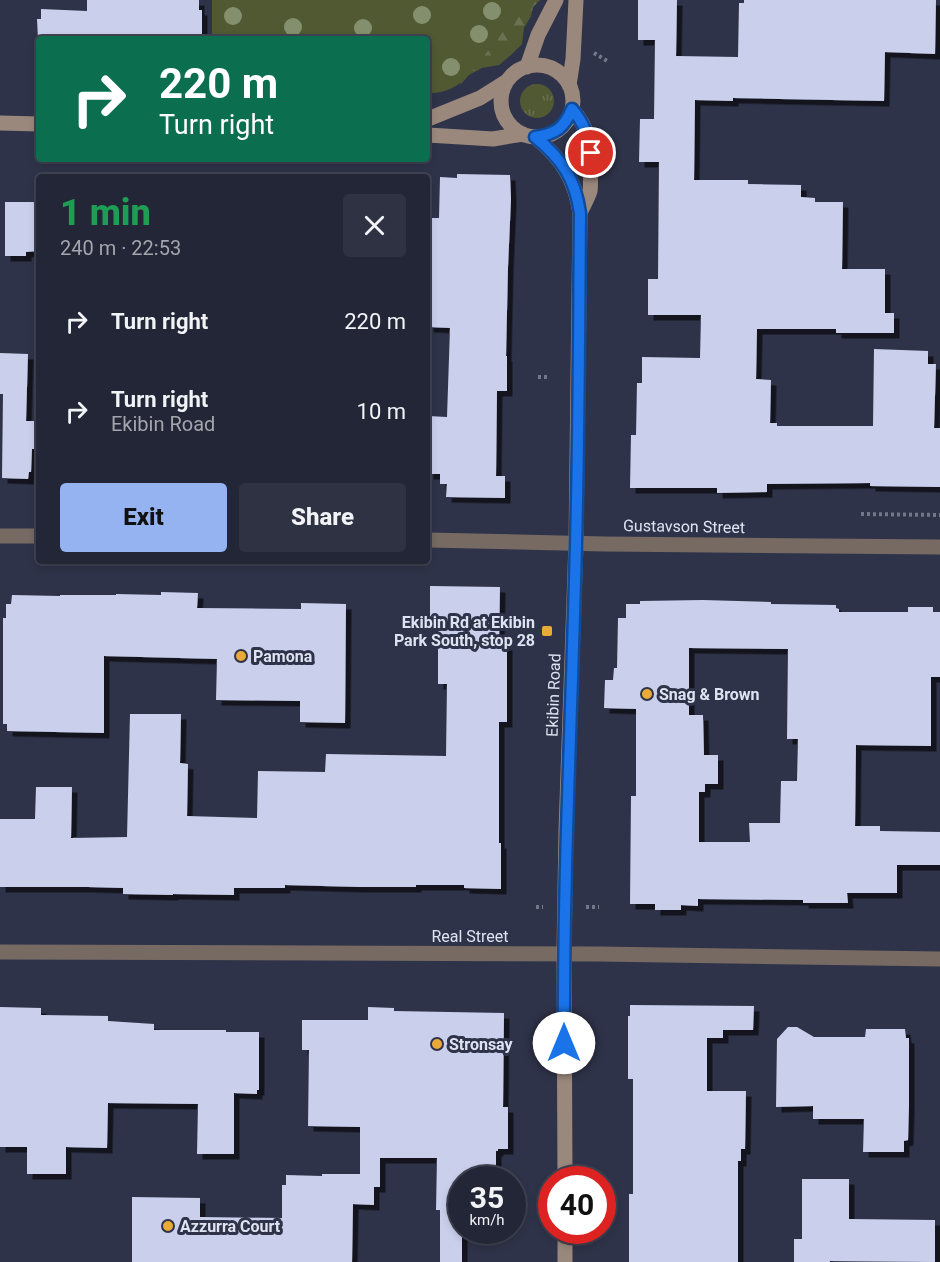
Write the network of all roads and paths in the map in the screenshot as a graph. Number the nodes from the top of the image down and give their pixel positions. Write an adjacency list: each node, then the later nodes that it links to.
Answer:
1 (556, 0): 3 (street)
2 (576, 0): 5 (street)
3 (526, 67): 4 (street); 5 (street)
4 (507, 81): 7 (street); 11 (street)
5 (569, 85): 6 (street)
6 (572, 109): 11 (street); 12 (street, Ekibin Road)
7 (430, 118)
8 (0, 123): 9 (street)
9 (36, 124)
10 (430, 135): 11 (street)
11 (529, 136): 12 (street, Ekibin Road)
12 (580, 213): 20 (street, Ekibin Road)
13 (538, 377): 14 (path)
14 (549, 377)
15 (861, 514): 16 (path)
16 (940, 515)
17 (0, 536): 18 (street)
18 (36, 536)
19 (430, 540): 20 (street, Gustavson Street)
20 (576, 543): 21 (street, Gustavson Street); 27 (street, Ekibin Road)
21 (940, 546)
22 (537, 907): 23 (path)
23 (543, 907)
24 (586, 907): 25 (path)
25 (599, 907)
26 (0, 952): 27 (street, Real Street)
27 (564, 954): 28 (street, Real Street); 29 (street, Ekibin Road)
28 (940, 960)
29 (565, 1166)
30 (565, 1244): 31 (street)
31 (565, 1262)

